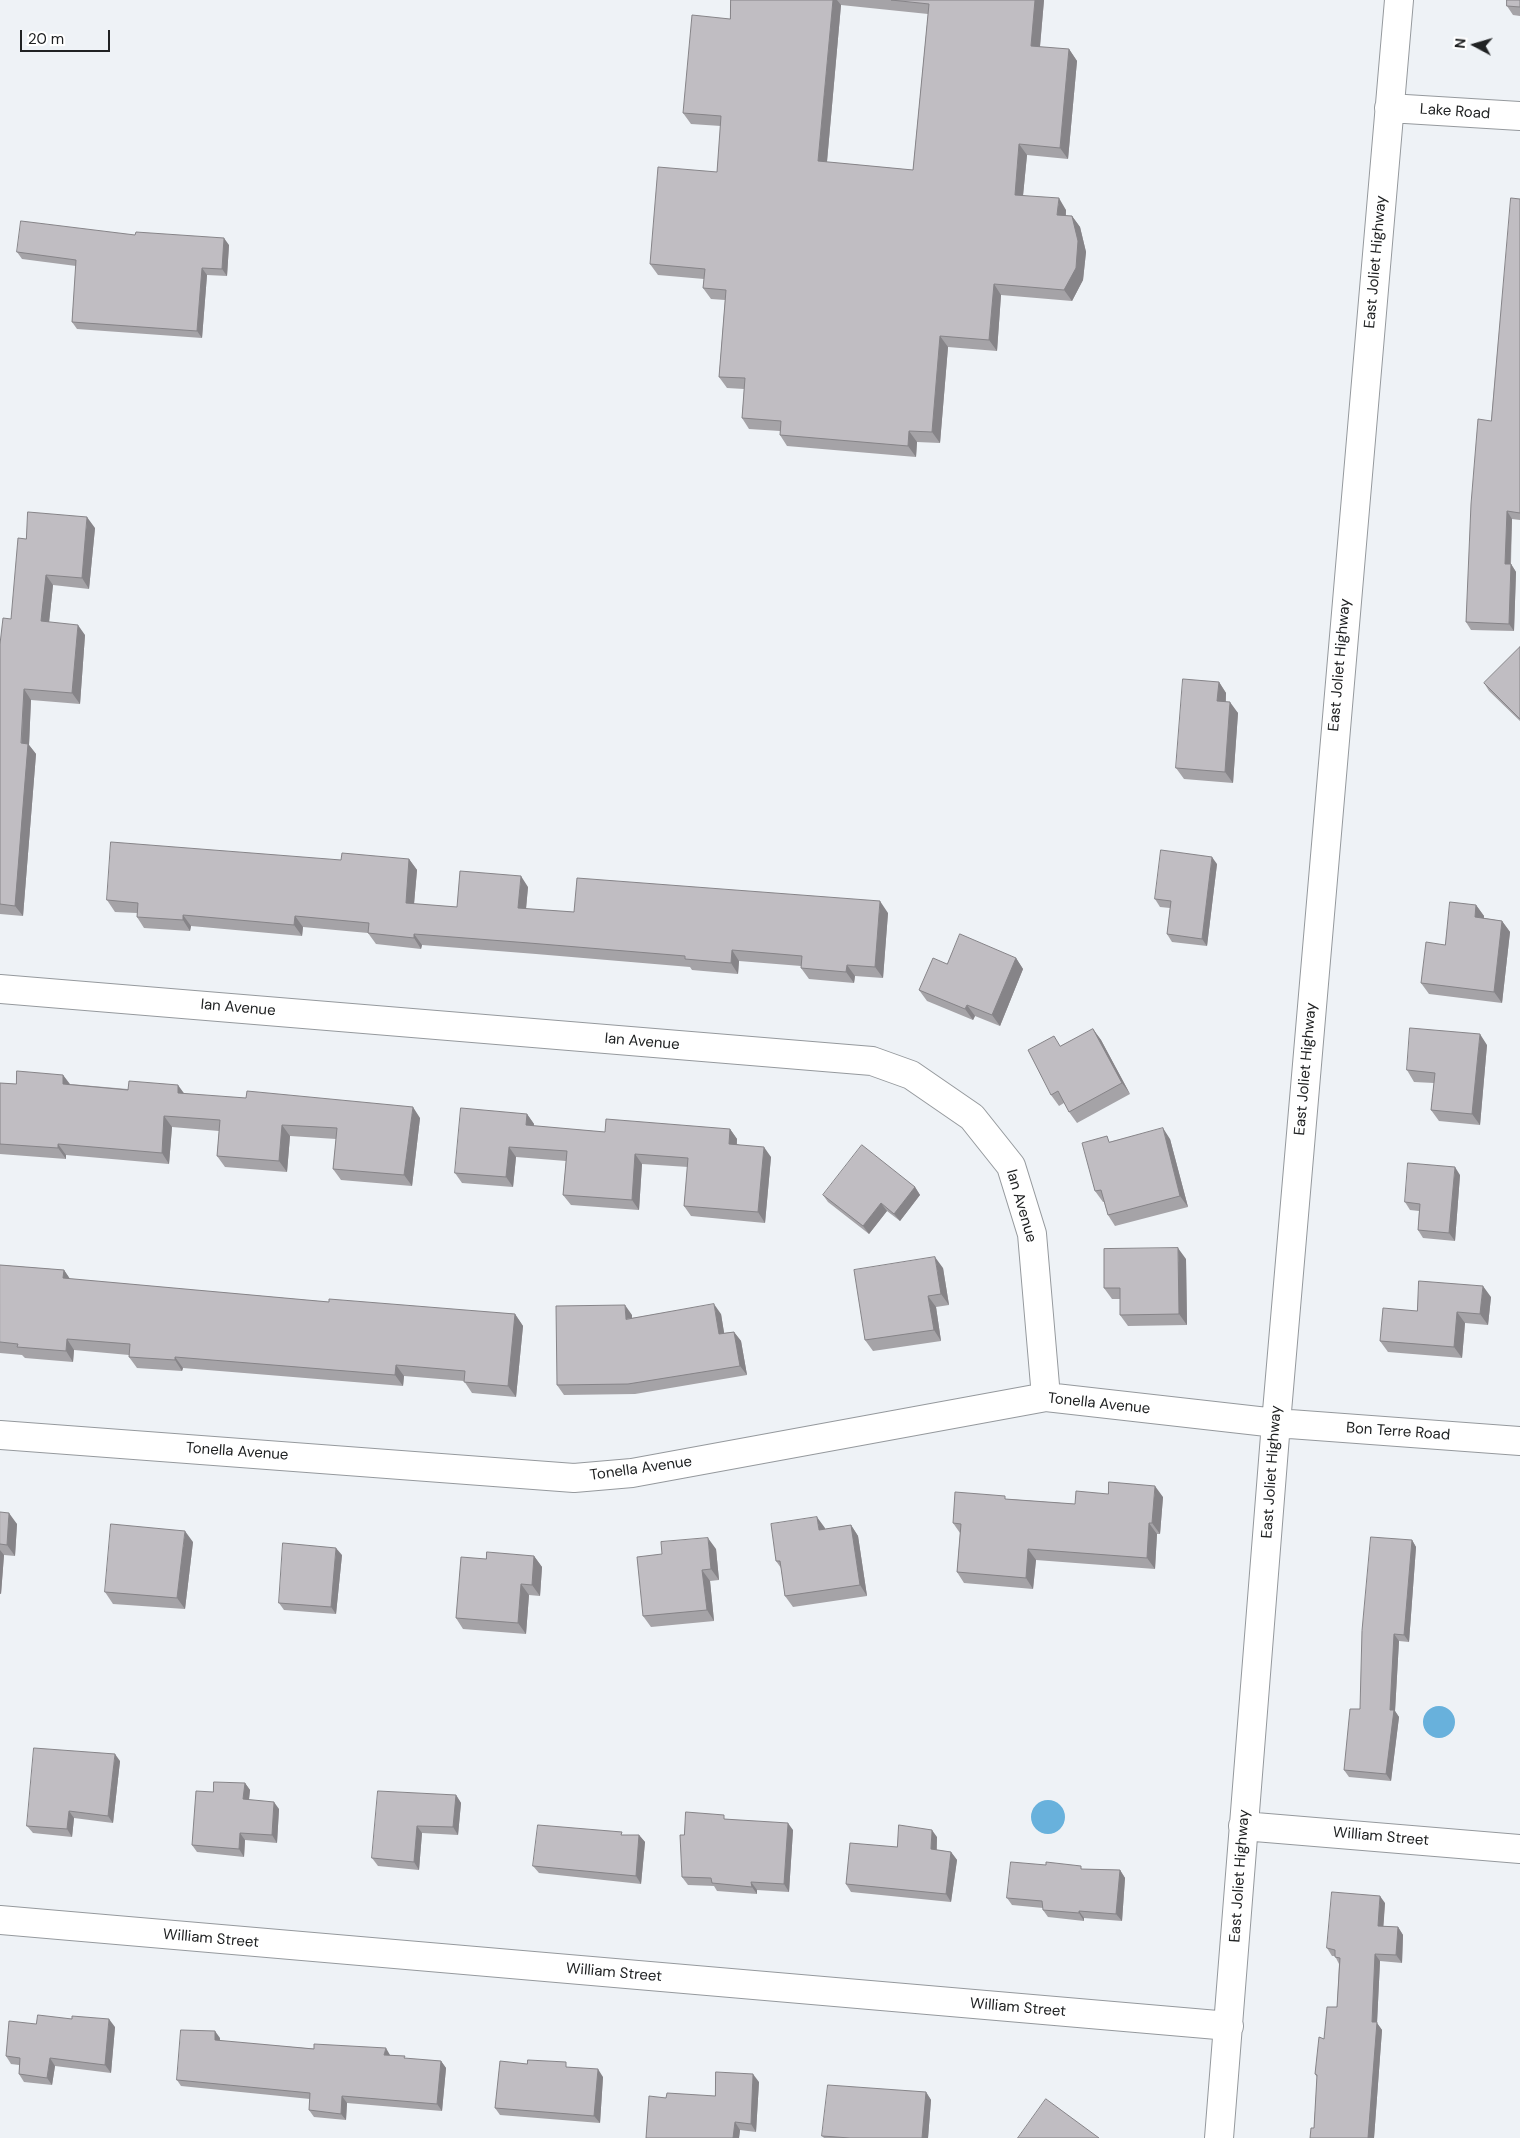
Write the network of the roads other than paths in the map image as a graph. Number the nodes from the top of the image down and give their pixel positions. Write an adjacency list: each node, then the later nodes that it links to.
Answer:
1 (1399, 0): 2 (street, East Joliet Highway)
2 (1389, 108): 3 (street, Lake Road); 6 (street, East Joliet Highway)
3 (1520, 116)
4 (0, 989): 5 (street, Ian Avenue)
5 (1046, 1397): 6 (street, Tonella Avenue); 7 (street, Tonella Avenue)
6 (1276, 1423): 8 (street, Bon Terre Road); 9 (street, East Joliet Highway)
7 (0, 1435)
8 (1520, 1441)
9 (1243, 1826): 10 (street, William Street); 12 (street, East Joliet Highway)
10 (1520, 1849)
11 (0, 1920): 12 (street, William Street)
12 (1229, 2026): 13 (street, East Joliet Highway)
13 (1219, 2138)

